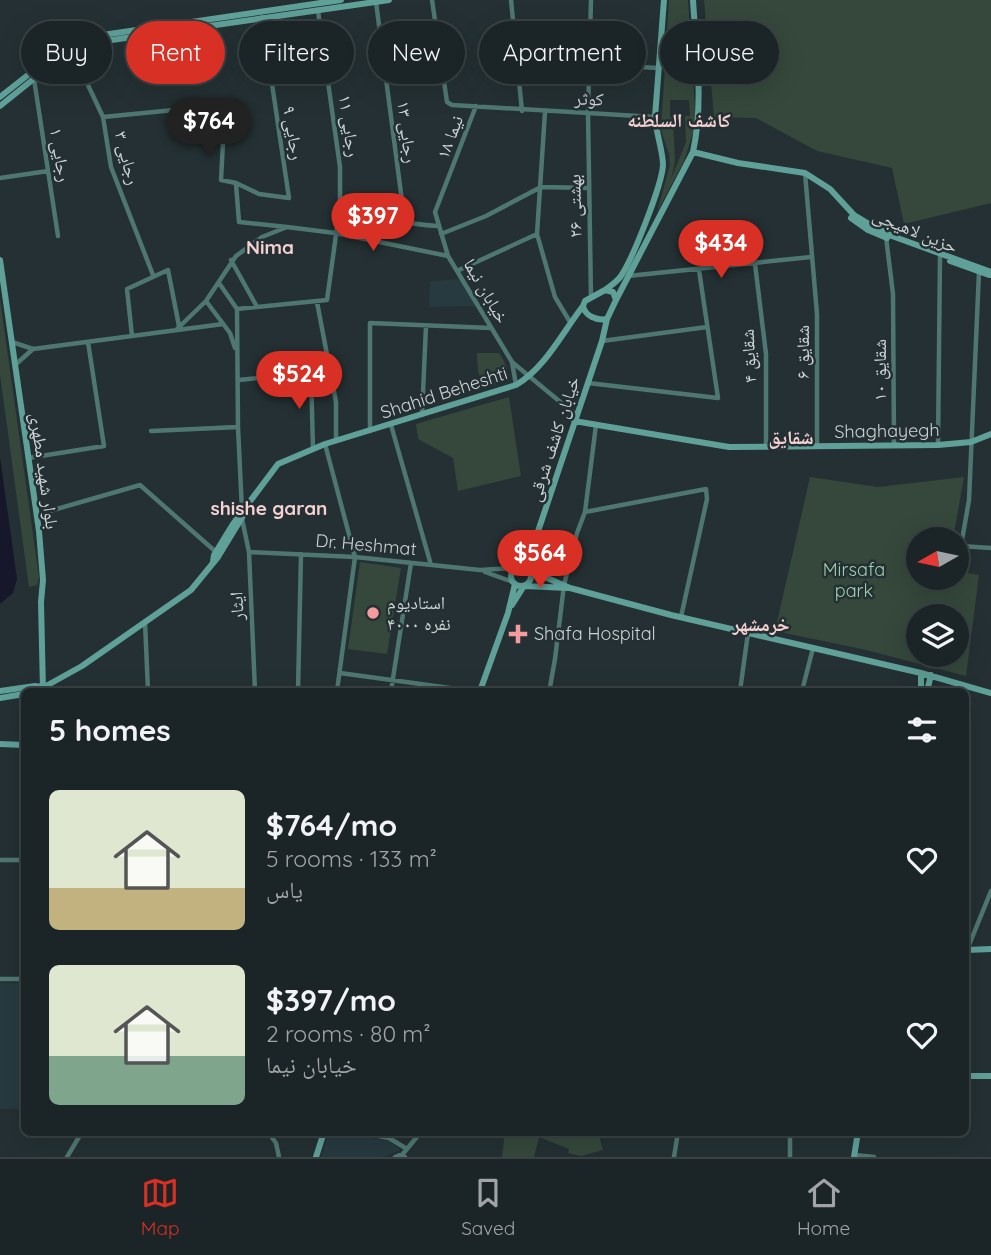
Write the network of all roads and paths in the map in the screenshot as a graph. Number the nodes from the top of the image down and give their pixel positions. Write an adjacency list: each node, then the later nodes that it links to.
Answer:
1 (341, 0): 10 (main road)
2 (389, 0): 8 (main road)
3 (432, 0): 24 (street, کوثر)
4 (511, 0): 12 (street)
5 (590, 0): 13 (street, بهشتی ۲۶)
6 (664, 0): 16 (main road)
7 (693, 0): 30 (main road)
8 (376, 2): 9 (main road); 38 (street, رجایی ۱۳)
9 (318, 10): 10 (main road); 37 (street, رجایی ۱۱)
10 (261, 14): 11 (main road); 34 (street, رجایی ۹)
11 (214, 21)
12 (512, 21)
13 (590, 21)
14 (126, 33): 22 (main road)
15 (646, 67): 16 (street)
16 (658, 68): 29 (main road)
17 (27, 84): 23 (main road)
18 (35, 84): 31 (street, رجایی ۱)
19 (88, 84): 28 (street, رجایی ۳)
20 (519, 84): 25 (street)
21 (588, 84): 27 (street, بهشتی ۲۶)
22 (0, 97)
23 (0, 106)
24 (476, 106): 25 (street, کوثر); 39 (street, نیما ۱۸)
25 (522, 111): 26 (street, کوثر)
26 (545, 112): 27 (street, کوثر); 35 (street)
27 (587, 113): 29 (street, کوثر); 36 (street, بهشتی ۲۶)
28 (103, 117): 34 (street); 56 (street, رجایی ۳)
29 (655, 117): 57 (main road)
30 (693, 152): 32 (main road, حزین لاهیجی); 57 (main road)
31 (48, 171): 33 (street); 44 (street, رجایی ۱)
32 (805, 173): 45 (main road, حزین لاهیجی); 47 (street, شقایق ۶); 54 (main road, حزین لاهیجی)
33 (0, 178)
34 (236, 183): 40 (street, خیابان نیما)
35 (541, 187): 36 (street); 42 (street); 43 (street)
36 (589, 188): 60 (street, بهشتی ۲۶)
37 (340, 205): 38 (street); 41 (street, رجایی ۱۱)
38 (405, 224): 39 (street)
39 (439, 226): 42 (street, نیما ۱۸)
40 (287, 227): 41 (street, خیابان نیما); 50 (street)
41 (335, 233): 46 (street, خیابان نیما); 63 (street, رجایی ۱۱)
42 (441, 234): 46 (street, نیما ۱۸)
43 (537, 234): 52 (street); 68 (street)
44 (58, 236)
45 (886, 237): 48 (main road, حزین لاهیجی); 102 (street, شقایق ۱۰)
46 (448, 256): 52 (street, خیابان نیما)
47 (811, 257): 51 (street); 101 (street, شقایق ۶)
48 (940, 257): 54 (main road, حزین لاهیجی); 99 (street)
49 (0, 260): 76 (main road, بلوار شهید مطهری)
50 (231, 260): 58 (street); 65 (street)
51 (755, 264): 53 (street); 100 (street, شقایق ۴)
52 (458, 270): 73 (street, خیابان نیما)
53 (699, 270): 57 (street); 71 (street)
54 (980, 270): 55 (main road, حزین لاهیجی); 97 (street)
55 (991, 274)
56 (153, 275): 72 (street); 74 (street)
57 (625, 276): 59 (main road); 61 (main road)
58 (219, 283): 62 (street); 66 (street)
59 (605, 290): 60 (main road); 61 (main road)
60 (591, 298): 64 (main road)
61 (617, 300): 67 (main road)
62 (206, 301): 69 (street); 72 (street)
63 (317, 302): 65 (street); 82 (street)
64 (583, 306): 67 (main road); 68 (main road, Shahid Beheshti)
65 (257, 307): 66 (street)
66 (237, 309): 79 (street)
67 (607, 319): 75 (main road, خیابان کاشف شرقی)
68 (570, 322): 84 (main road, Shahid Beheshti)
69 (223, 324): 72 (street); 79 (street)
70 (426, 326): 73 (street); 88 (street); 94 (street)
71 (707, 327): 75 (street); 86 (street)
72 (177, 328): 74 (street)
73 (492, 328): 80 (street, خیابان نیما)
74 (132, 336): 77 (street)
75 (602, 341): 86 (main road, خیابان کاشف شرقی)
76 (12, 342): 78 (street); 81 (main road, بلوار شهید مطهری)
77 (89, 342): 78 (street); 104 (street)
78 (33, 349): 81 (street)
79 (237, 352): 85 (street)
80 (512, 362): 84 (street, خیابان نیما); 87 (street, خیابان نیما)
81 (15, 365): 104 (main road, بلوار شهید مطهری)
82 (330, 371): 83 (street); 96 (street)
83 (311, 373): 85 (street); 103 (street)
84 (530, 376): 87 (main road, Shahid Beheshti); 89 (street, خیابان نیما)
85 (239, 380): 92 (street)
86 (587, 382): 89 (main road, خیابان کاشف شرقی)
87 (516, 385): 88 (main road, Shahid Beheshti)
88 (422, 415): 90 (main road, Shahid Beheshti)
89 (575, 418): 91 (main road, Shaghayegh); 119 (main road, خیابان کاشف شرقی)
90 (391, 425): 94 (main road, Shahid Beheshti); 117 (street)
91 (596, 425): 100 (main road, Shaghayegh); 107 (street)
92 (238, 427): 93 (street); 106 (street)
93 (151, 431)
94 (370, 431): 96 (main road, Shahid Beheshti)
95 (991, 434): 97 (main road, Shaghayegh)
96 (335, 441): 98 (main road, Shahid Beheshti)
97 (971, 442): 99 (main road, Shaghayegh); 110 (street)
98 (325, 444): 103 (main road, Shahid Beheshti); 114 (street)
99 (938, 445): 102 (main road, Shaghayegh)
100 (766, 446): 101 (main road, Shaghayegh)
101 (817, 446): 102 (main road, Shaghayegh)
102 (894, 446)
103 (313, 449): 105 (main road, Shahid Beheshti)
104 (28, 458): 108 (main road, بلوار شهید مطهری)
105 (254, 497): 106 (main road); 109 (main road, Shahid Beheshti)
106 (242, 510): 111 (main road)
107 (585, 512): 123 (street); 125 (street)
108 (36, 515): 111 (street); 136 (main road, بلوار شهید مطهری)
109 (242, 519): 112 (street, ایثار); 115 (main road, Shahid Beheshti)
110 (991, 548)
111 (216, 552): 115 (main road)
112 (248, 552): 113 (street, Dr. Heshmat); 139 (street, ایثار)
113 (301, 554): 114 (street, Dr. Heshmat); 140 (street)
114 (355, 557): 116 (street, Dr. Heshmat); 129 (street)
115 (213, 562): 126 (main road, Shahid Beheshti)
116 (411, 563): 117 (street, Dr. Heshmat); 132 (street)
117 (431, 565): 120 (street, Dr. Heshmat)
118 (515, 568): 119 (main road); 120 (street); 121 (main road)
119 (528, 568): 122 (main road); 123 (main road)
120 (480, 570): 121 (street)
121 (514, 583): 122 (main road); 124 (main road)
122 (524, 586): 123 (main road); 124 (main road)
123 (566, 587): 125 (main road); 145 (street)
124 (508, 613): 144 (main road)
125 (681, 617): 127 (main road)
126 (145, 622): 137 (main road, Shahid Beheshti); 138 (street)
127 (748, 633): 128 (main road); 146 (street)
128 (813, 648): 130 (main road); 147 (street)
129 (340, 673): 132 (street); 141 (street)
130 (921, 673): 131 (main road); 148 (main road)
131 (931, 676): 149 (main road); 151 (main road)
132 (393, 682): 142 (street); 143 (street)
133 (21, 688): 135 (main road)
134 (21, 688): 150 (main road)
135 (38, 688)
136 (41, 688)
137 (44, 688)
138 (148, 688)
139 (255, 688)
140 (298, 688)
141 (338, 688)
142 (392, 688)
143 (446, 688)
144 (481, 688)
145 (549, 688)
146 (740, 688)
147 (803, 688)
148 (921, 688)
149 (928, 688)
150 (0, 691)
151 (991, 692)
152 (21, 694): 153 (main road)
153 (0, 698)
154 (0, 744): 155 (main road)
155 (21, 745)
156 (0, 860): 157 (street)
157 (21, 860)
158 (991, 891): 159 (street)
159 (969, 943)
160 (991, 948): 161 (main road)
161 (969, 950)
162 (0, 979): 163 (street)
163 (21, 979)
164 (969, 1076): 165 (main road)
165 (991, 1076)
166 (80, 1136): 177 (street)
167 (271, 1136): 178 (street)
168 (323, 1136): 179 (main road)
169 (379, 1136): 174 (street)
170 (418, 1136): 174 (street)
171 (677, 1136): 181 (street)
172 (790, 1136): 182 (street)
173 (858, 1136): 176 (main road)
174 (407, 1149): 175 (street)
175 (403, 1156): 180 (street)
176 (855, 1156): 183 (street)
177 (67, 1157)
178 (279, 1157)
179 (316, 1157)
180 (395, 1157)
181 (674, 1157)
182 (790, 1157)
183 (874, 1157)

